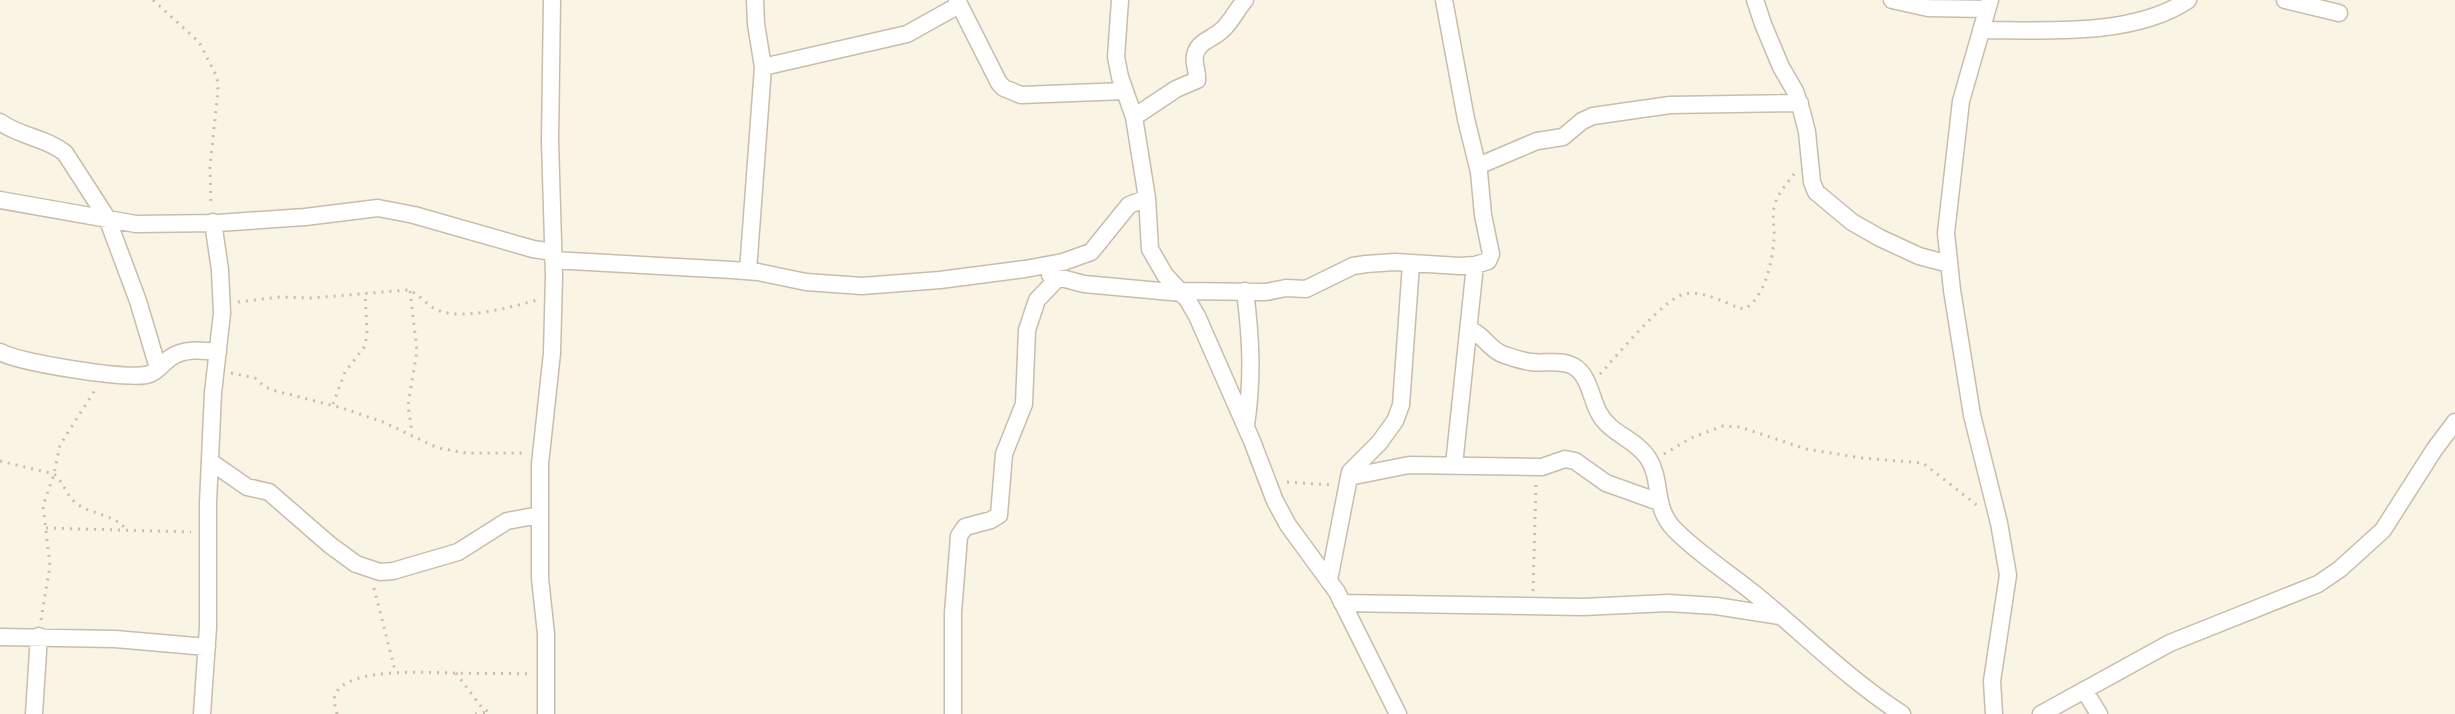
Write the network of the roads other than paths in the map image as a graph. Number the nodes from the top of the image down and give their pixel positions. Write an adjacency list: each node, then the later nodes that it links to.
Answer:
1 (552, 0): 24 (street)
2 (755, 0): 14 (street)
3 (1120, 0): 15 (street)
4 (1245, 0): 17 (street)
5 (1444, 0): 19 (street)
6 (1755, 0): 16 (street)
7 (1892, 0): 11 (street)
8 (2188, 0): 13 (street)
9 (2285, 0): 12 (street)
10 (958, 2): 14 (street); 15 (street)
11 (1989, 4): 13 (street)
12 (2339, 13)
13 (1981, 30): 26 (street)
14 (763, 67): 29 (street)
15 (1125, 91): 17 (street)
16 (1800, 103): 19 (street); 26 (street)
17 (1134, 117): 20 (street)
18 (0, 122): 22 (street)
19 (1478, 166): 27 (street)
20 (1147, 198): 28 (street); 32 (street)
21 (0, 200): 22 (street)
22 (107, 218): 23 (street); 36 (street)
23 (213, 222): 24 (street); 35 (street)
24 (553, 256): 29 (street); 43 (street)
25 (1411, 264): 27 (street); 31 (street); 41 (street)
26 (1949, 264): 57 (street)
27 (1475, 265): 33 (street)
28 (1025, 269): 29 (street); 30 (street)
29 (748, 271)
30 (1059, 277): 32 (street); 54 (street)
31 (1245, 291): 32 (street); 38 (street)
32 (1181, 292): 38 (street)
33 (1469, 329): 40 (street); 42 (street)
34 (0, 352): 36 (street)
35 (218, 352): 36 (street); 39 (street)
36 (158, 368)
37 (2455, 422): 50 (street)
38 (1246, 426): 44 (street)
39 (211, 462): 43 (street); 49 (street)
40 (1454, 465): 41 (street); 42 (street)
41 (1348, 482): 44 (street)
42 (1659, 502): 46 (street)
43 (540, 515): 53 (street)
44 (1329, 580): 45 (street)
45 (1342, 603): 46 (street); 55 (street)
46 (1781, 617): 56 (street)
47 (39, 636): 48 (street); 49 (street); 51 (street)
48 (0, 637)
49 (207, 647): 52 (street)
50 (2084, 690): 58 (street); 59 (street)
51 (34, 714)
52 (202, 714)
53 (546, 714)
54 (953, 714)
55 (1398, 714)
56 (1902, 714)
57 (1994, 714)
58 (2041, 714)
59 (2099, 714)

